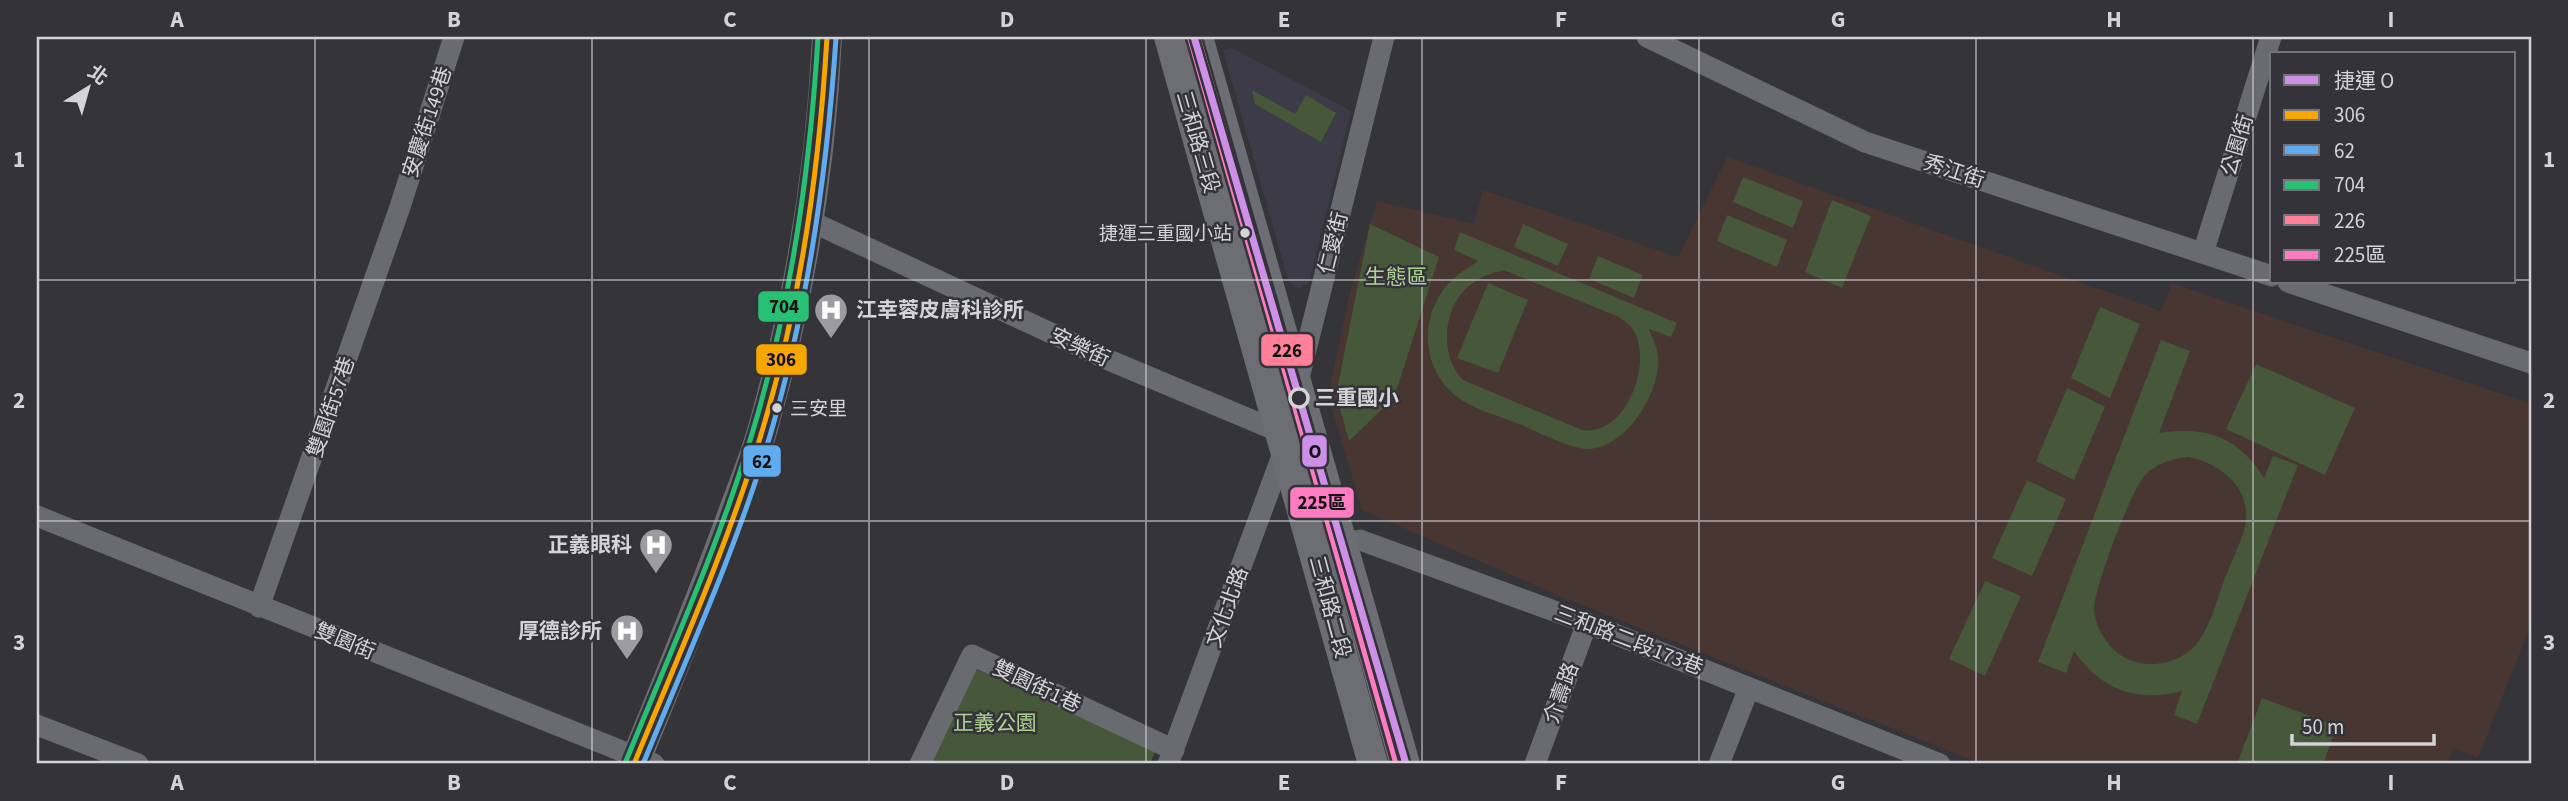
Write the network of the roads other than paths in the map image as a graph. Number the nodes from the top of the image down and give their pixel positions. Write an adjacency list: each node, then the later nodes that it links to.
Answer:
1 (454, 37): 8 (street, 安慶街149巷)
2 (827, 37): 9 (main road)
3 (1169, 37): 15 (main road, 三和路三段)
4 (1198, 37): 14 (main road, 三和路三段)
5 (1384, 37): 14 (street, 仁愛街)
6 (1647, 37): 10 (street, 秀江街)
7 (2271, 37): 10 (street, 公園街)
8 (400, 207): 18 (street, 雙園街57巷)
9 (808, 220): 15 (street, 安樂街); 23 (main road)
10 (2203, 253): 11 (street, 秀江街)
11 (2270, 275)
12 (2294, 284): 13 (street)
13 (2531, 363)
14 (1296, 389): 15 (street, 仁愛街); 17 (main road, 三和路二段)
15 (1282, 441): 17 (main road, 三和路二段); 22 (street, 文化北路)
16 (37, 516): 18 (street, 雙園街)
17 (1328, 545): 19 (street, 三和路二段173巷); 26 (main road, 三和路二段); 27 (main road, 三和路二段)
18 (259, 607): 23 (street, 雙園街)
19 (1587, 622): 20 (street, 三和路二段173巷); 28 (street, 介壽路)
20 (1749, 688): 29 (street); 30 (street, 三和路二段173巷)
21 (37, 725): 24 (street)
22 (1171, 757): 25 (street, 雙園街1巷)
23 (642, 762)
24 (138, 764)
25 (920, 764)
26 (1373, 764)
27 (1405, 764)
28 (1535, 764)
29 (1719, 764)
30 (1940, 764)

